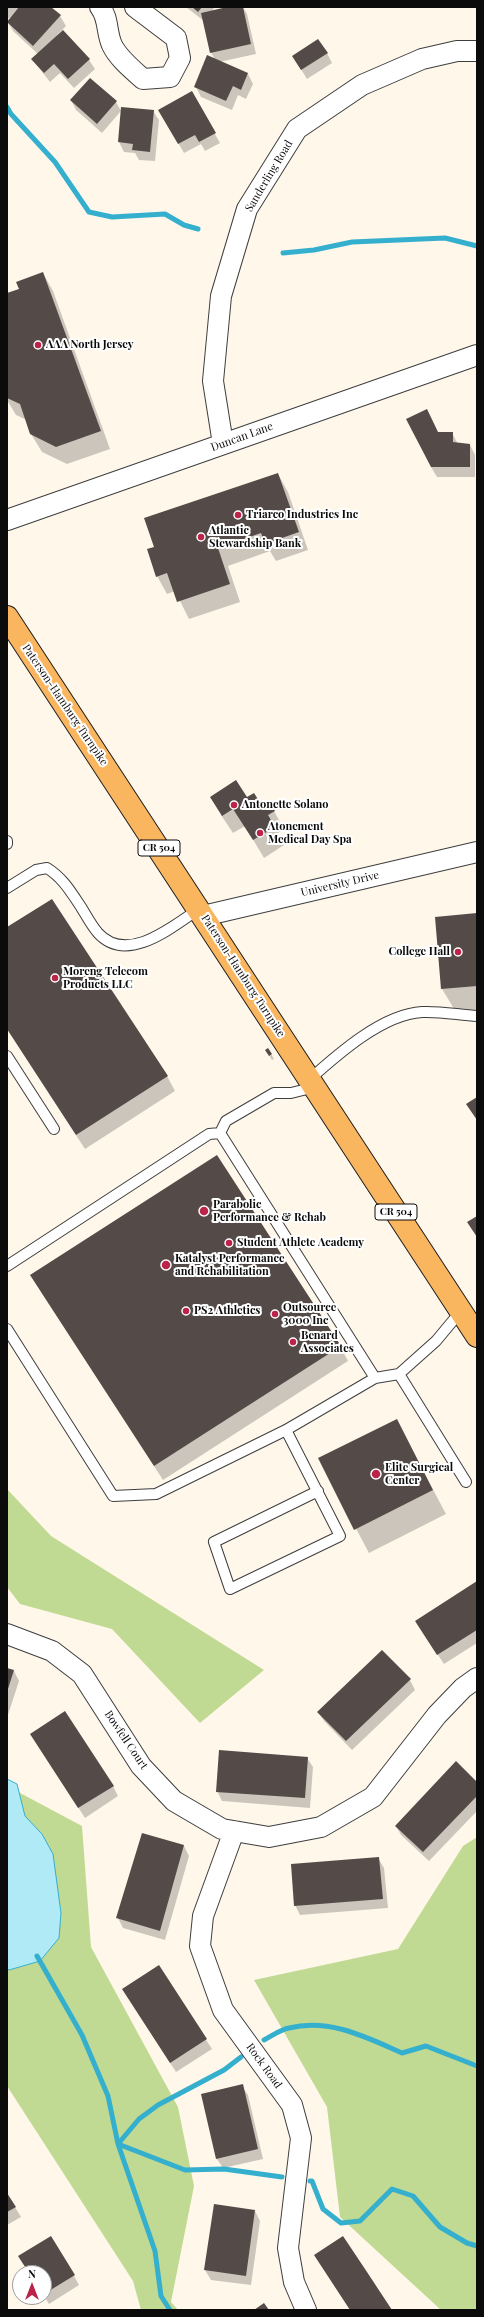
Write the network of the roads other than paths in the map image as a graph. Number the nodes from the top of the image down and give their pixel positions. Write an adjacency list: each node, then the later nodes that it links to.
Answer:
1 (100, 7): 2 (street)
2 (135, 7)
3 (477, 52): 5 (street, Sanderling Road)
4 (477, 356): 5 (street, Duncan Lane)
5 (223, 444): 6 (street, Duncan Lane)
6 (7, 520)
7 (8, 620): 10 (main road, Paterson-Hamburg Turnpike / CR 504)
8 (477, 852): 10 (street, University Drive)
9 (7, 888): 10 (lane)
10 (201, 913): 13 (main road, Paterson-Hamburg Turnpike / CR 504)
11 (477, 1016): 13 (lane)
12 (7, 1056): 14 (lane)
13 (312, 1083): 15 (lane); 17 (main road, Paterson-Hamburg Turnpike / CR 504)
14 (54, 1129)
15 (220, 1133): 16 (lane); 21 (lane)
16 (7, 1266)
17 (461, 1311): 19 (main road, Paterson-Hamburg Turnpike / CR 504); 20 (lane)
18 (7, 1329): 22 (lane)
19 (477, 1336)
20 (399, 1374): 21 (lane); 23 (lane)
21 (375, 1378): 22 (lane)
22 (286, 1430): 24 (lane)
23 (466, 1482)
24 (318, 1491): 24 (lane)
25 (7, 1634): 27 (street, Bowfell Court)
26 (477, 1678): 27 (street, Bowfell Court)
27 (234, 1831): 28 (street, Rock Road)
28 (306, 2310)

